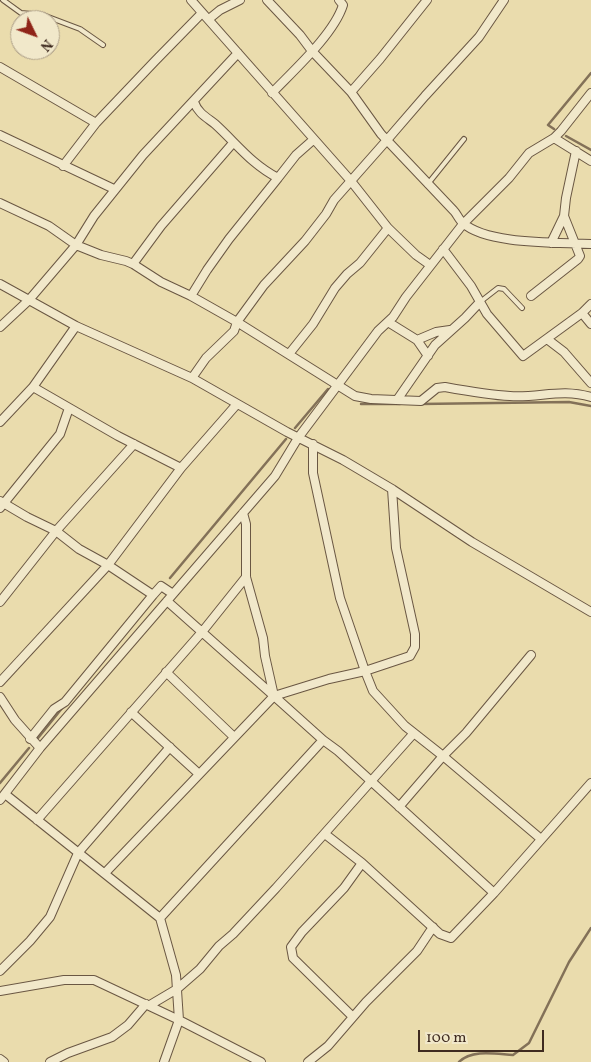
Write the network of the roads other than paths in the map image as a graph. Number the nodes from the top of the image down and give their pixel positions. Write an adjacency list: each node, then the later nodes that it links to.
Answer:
1 (3, 0): 10 (lane)
2 (191, 0): 8 (street)
3 (240, 0): 9 (street)
4 (268, 0): 11 (street)
5 (339, 0): 11 (street)
6 (427, 0): 14 (street)
7 (504, 0): 23 (street)
8 (202, 13): 9 (street); 18 (street)
9 (209, 20): 12 (street)
10 (103, 45)
11 (312, 51): 14 (street); 15 (street)
12 (238, 53): 15 (street); 17 (street)
13 (0, 67): 18 (street)
14 (351, 92): 23 (street)
15 (272, 93): 22 (street)
16 (591, 93): 20 (street)
17 (194, 102): 24 (street); 31 (street)
18 (96, 123): 27 (street)
19 (0, 135): 27 (street)
20 (554, 138): 25 (street); 34 (street)
21 (464, 139): 30 (lane)
22 (314, 140): 28 (street); 29 (street)
23 (388, 140): 29 (street); 30 (street)
24 (233, 143): 28 (street); 41 (street)
25 (576, 151): 26 (street); 33 (street)
26 (591, 161)
27 (63, 166): 31 (street)
28 (278, 178): 44 (street)
29 (351, 181): 35 (street); 51 (street)
30 (428, 185): 34 (street)
31 (114, 189): 39 (street)
32 (0, 203): 39 (street)
33 (564, 216): 36 (street); 37 (street)
34 (463, 224): 36 (street); 40 (street)
35 (388, 228): 42 (street); 59 (street)
36 (551, 243): 37 (street)
37 (573, 243): 38 (street); 45 (street)
38 (591, 244)
39 (76, 245): 41 (street); 46 (street)
40 (443, 249): 42 (street); 47 (street)
41 (133, 264): 44 (street)
42 (430, 266): 52 (street)
43 (0, 284): 46 (street)
44 (191, 296): 51 (street)
45 (531, 296)
46 (28, 300): 54 (street); 55 (street)
47 (480, 302): 49 (lane); 56 (street); 57 (street)
48 (591, 304): 50 (street)
49 (522, 308)
50 (582, 313): 53 (street); 57 (street)
51 (237, 322): 59 (street); 61 (street)
52 (388, 322): 58 (street); 63 (street)
53 (591, 324)
54 (76, 326): 61 (street); 64 (street)
55 (0, 327)
56 (450, 330): 58 (street); 60 (street)
57 (547, 339): 62 (street)
58 (417, 340): 60 (street)
59 (289, 354): 63 (street)
60 (428, 356): 66 (street)
61 (192, 378): 67 (street)
62 (591, 383)
63 (337, 386): 66 (street); 70 (street)
64 (33, 387): 68 (street); 69 (street)
65 (590, 396): 66 (street)
66 (397, 400)
67 (237, 404): 70 (street); 73 (street)
68 (69, 408): 71 (street); 75 (street)
69 (0, 422)
70 (298, 438): 72 (street); 76 (street)
71 (134, 444): 73 (street); 77 (street)
72 (313, 444): 74 (street); 87 (street)
73 (182, 468): 78 (street)
74 (392, 489): 83 (street); 87 (street)
75 (1, 504): 77 (street)
76 (243, 513): 79 (street); 81 (street)
77 (56, 531): 78 (street); 82 (street)
78 (108, 565): 80 (street); 88 (street)
79 (246, 577): 84 (street); 89 (street)
80 (153, 595): 81 (street); 94 (street)
81 (170, 598): 84 (street); 97 (street)
82 (0, 602)
83 (591, 612)
84 (202, 632): 86 (street); 89 (street)
85 (531, 655): 98 (street)
86 (166, 672): 91 (street); 93 (street)
87 (365, 672): 89 (street); 92 (street)
88 (0, 682)
89 (274, 696): 93 (street); 95 (street)
90 (1, 700): 94 (street)
91 (131, 712): 96 (street); 104 (street)
92 (414, 733): 98 (street); 100 (street)
93 (234, 737): 99 (street)
94 (30, 739): 97 (street)
95 (323, 740): 100 (street); 111 (street)
96 (170, 747): 99 (street); 107 (street)
97 (40, 748): 102 (street)
98 (443, 756): 103 (street); 106 (street)
99 (199, 774): 109 (street)
100 (370, 782): 103 (street); 105 (street)
101 (591, 783): 106 (street)
102 (2, 797): 104 (street)
103 (399, 807): 110 (street)
104 (37, 820): 107 (street)
105 (325, 834): 108 (street); 114 (street)
106 (541, 840): 110 (street)
107 (78, 852): 109 (street); 113 (street)
108 (362, 863): 112 (street); 117 (street)
109 (105, 873): 111 (street)
110 (494, 893): 112 (street)
111 (160, 918): 114 (street)
112 (432, 927): 117 (street)
113 (0, 971)
114 (177, 989): 116 (street); 118 (street)
115 (0, 991): 116 (street)
116 (148, 1004): 118 (street); 121 (street)
117 (353, 1017): 124 (street)
118 (179, 1020): 122 (street); 123 (street)
119 (0, 1059): 120 (street)
120 (4, 1062)
121 (50, 1062)
122 (164, 1062)
123 (261, 1062)
124 (308, 1062)

